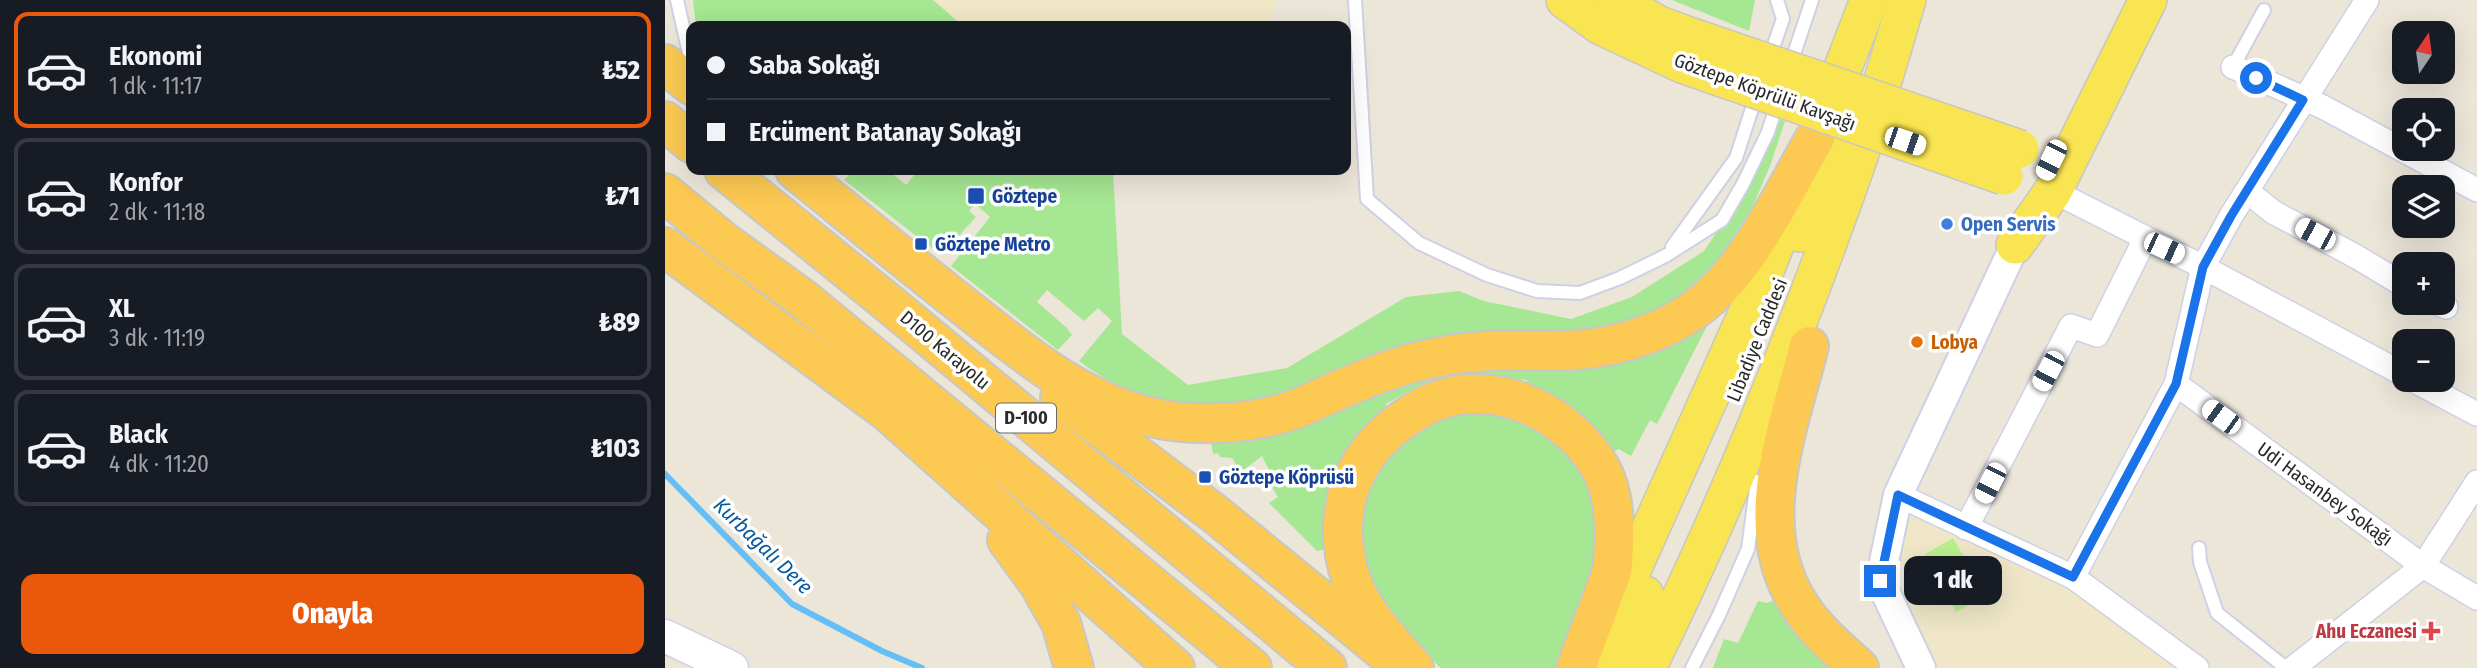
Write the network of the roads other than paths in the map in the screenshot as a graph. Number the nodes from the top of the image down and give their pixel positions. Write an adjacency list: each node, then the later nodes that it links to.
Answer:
1 (1356, 0): 34 (lane)
2 (1565, 0): 14 (main road, Göztepe Köprülü Kavşağı)
3 (1616, 0): 14 (main road, Göztepe Köprülü Kavşağı)
4 (1777, 0): 34 (lane)
5 (1812, 0): 34 (lane)
6 (1870, 0): 20 (main road); 66 (main road, Libadiye Caddesi)
7 (1907, 0): 22 (main road, Libadiye Caddesi)
8 (2128, 0): 23 (main road)
9 (2148, 0): 23 (main road)
10 (2367, 0): 18 (street)
11 (675, 2): 13 (lane)
12 (2264, 10): 16 (lane)
13 (686, 43)
14 (1687, 51): 23 (main road, Göztepe Köprülü Kavşağı, bridge)
15 (665, 64): 17 (highway)
16 (2233, 67): 18 (street)
17 (686, 81)
18 (2303, 100): 26 (street); 27 (street)
19 (665, 121): 21 (highway)
20 (1815, 138): 30 (main road); 37 (highway)
21 (686, 139)
22 (1856, 166): 39 (main road); 67 (main road, Libadiye Caddesi)
23 (2039, 171): 29 (street); 32 (main road)
24 (730, 175): 61 (highway, D100 Karayolu / D-100)
25 (801, 175): 37 (highway)
26 (2477, 190)
27 (2247, 191): 35 (street); 36 (street)
28 (665, 193): 31 (highway, D-100)
29 (2145, 239): 35 (street); 50 (street)
30 (1779, 240): 38 (lane); 52 (main road)
31 (723, 241): 43 (highway); 60 (highway, D-100)
32 (2015, 245): 48 (street)
33 (665, 247): 43 (highway)
34 (1667, 255)
35 (2203, 267): 40 (street); 41 (street)
36 (2392, 278)
37 (929, 279): 62 (highway)
38 (1725, 330)
39 (1809, 346): 46 (main road); 70 (highway)
40 (2392, 368)
41 (2176, 384): 53 (street, Udi Hasanbey Sokağı); 54 (street)
42 (2436, 392): 44 (street)
43 (889, 413): 45 (highway)
44 (2477, 414)
45 (926, 445): 58 (highway); 59 (highway)
46 (1757, 481): 68 (main road); 69 (lane)
47 (2477, 482): 53 (street)
48 (1898, 495): 50 (street); 71 (street)
49 (1647, 501): 52 (lane)
50 (1966, 528): 54 (street)
51 (2199, 548): 73 (lane)
52 (1639, 556): 65 (main road)
53 (2423, 566): 55 (street, Udi Hasanbey Sokağı); 74 (street)
54 (2073, 577): 72 (street)
55 (2477, 598)
56 (665, 636): 57 (main road)
57 (732, 668)
58 (1074, 668)
59 (1175, 668)
60 (1252, 668)
61 (1327, 668)
62 (1405, 668)
63 (1414, 668): 64 (highway)
64 (1576, 668)
65 (1586, 668)
66 (1611, 668)
67 (1647, 668)
68 (1675, 668)
69 (1692, 668)
70 (1859, 668)
71 (1920, 668)
72 (2197, 668)
73 (2286, 668)
74 (2293, 668)

